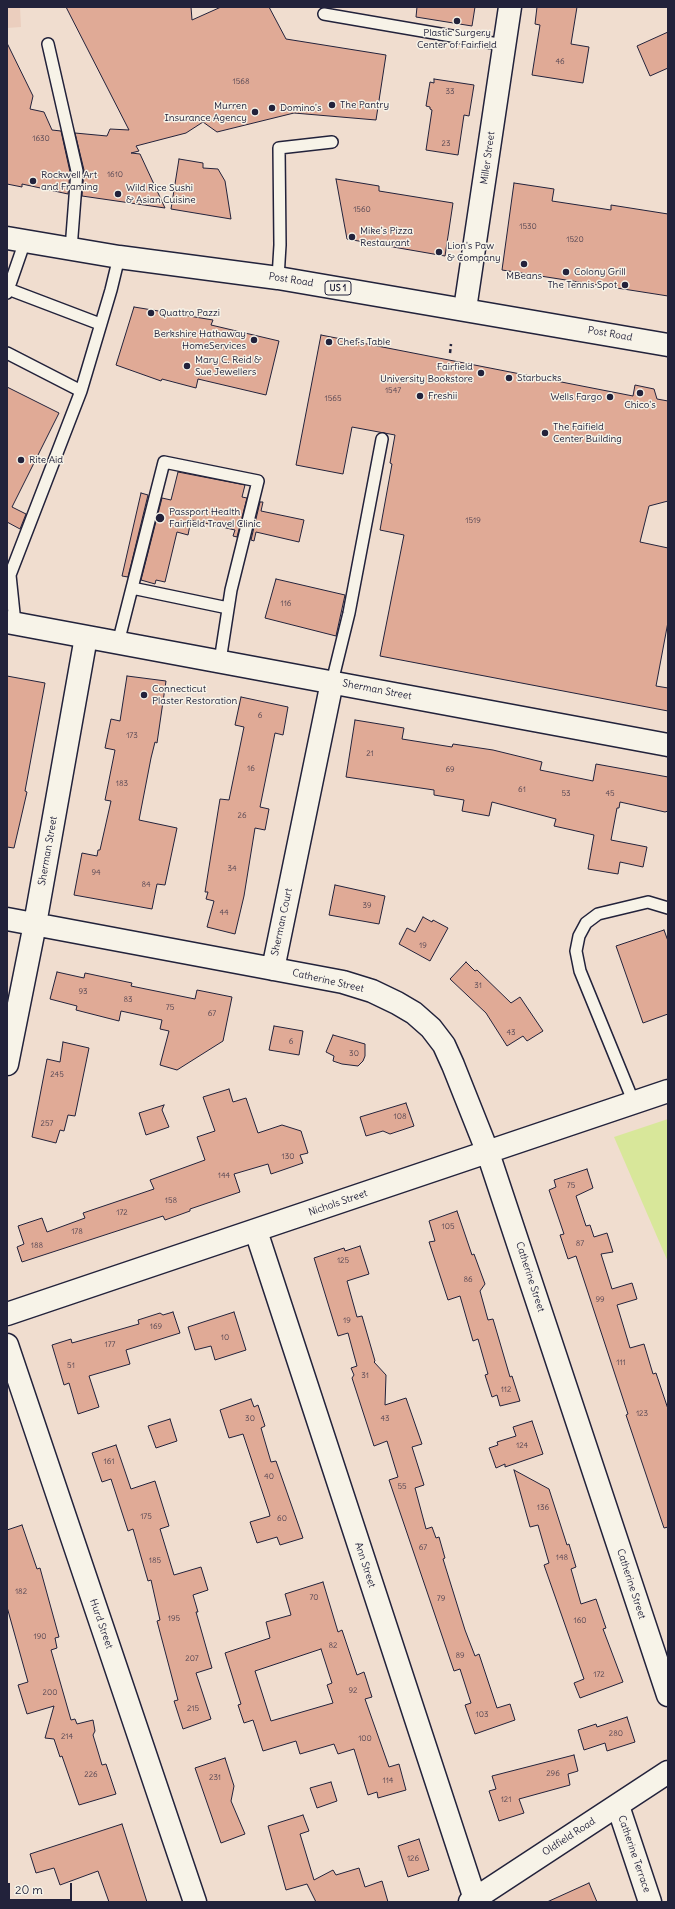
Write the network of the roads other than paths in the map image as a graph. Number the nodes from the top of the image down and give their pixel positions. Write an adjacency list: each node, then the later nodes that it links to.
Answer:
1 (510, 7): 4 (street, Miller Street)
2 (324, 14): 4 (lane)
3 (48, 44): 7 (lane)
4 (504, 45): 11 (street, Miller Street)
5 (332, 142): 9 (lane)
6 (16, 240): 7 (street, Post Road / US 1); 10 (lane)
7 (71, 249): 8 (street, Post Road / US 1)
8 (119, 257): 9 (street, Post Road / US 1); 12 (lane)
9 (278, 278): 11 (street, Post Road / US 1)
10 (8, 291): 12 (lane)
11 (465, 309): 13 (street, Post Road / US 1)
12 (100, 324): 15 (lane)
13 (668, 345)
14 (7, 353): 15 (lane)
15 (81, 391): 17 (lane)
16 (382, 439): 24 (lane)
17 (9, 569): 20 (lane)
18 (132, 588): 19 (lane); 19 (lane); 22 (lane)
19 (228, 608): 23 (lane)
20 (11, 622): 21 (street, Sherman Street)
21 (86, 637): 22 (street, Sherman Street); 28 (street, Sherman Street)
22 (118, 643): 23 (street, Sherman Street)
23 (220, 661): 24 (street, Sherman Street)
24 (332, 682): 25 (street, Sherman Street); 29 (street, Sherman Court)
25 (668, 744)
26 (668, 908): 32 (lane)
27 (7, 919): 28 (street, Sherman Court)
28 (36, 924): 29 (street, Sherman Court); 30 (street, Sherman Street)
29 (273, 969): 33 (street, Catherine Street)
30 (7, 1064)
31 (668, 1091): 32 (street, Nichols Street)
32 (634, 1103): 33 (street, Nichols Street)
33 (488, 1153): 34 (street, Nichols Street); 37 (street, Catherine Street)
34 (256, 1231): 35 (street, Nichols Street); 40 (street, Ann Street)
35 (7, 1314)
36 (7, 1345): 41 (street, Hurd Street)
37 (668, 1695)
38 (668, 1772): 39 (street, Oldfield Road)
39 (618, 1806): 40 (street, Oldfield Road); 42 (street, Catherine Terrace)
40 (473, 1900)
41 (195, 1902)
42 (650, 1902)

